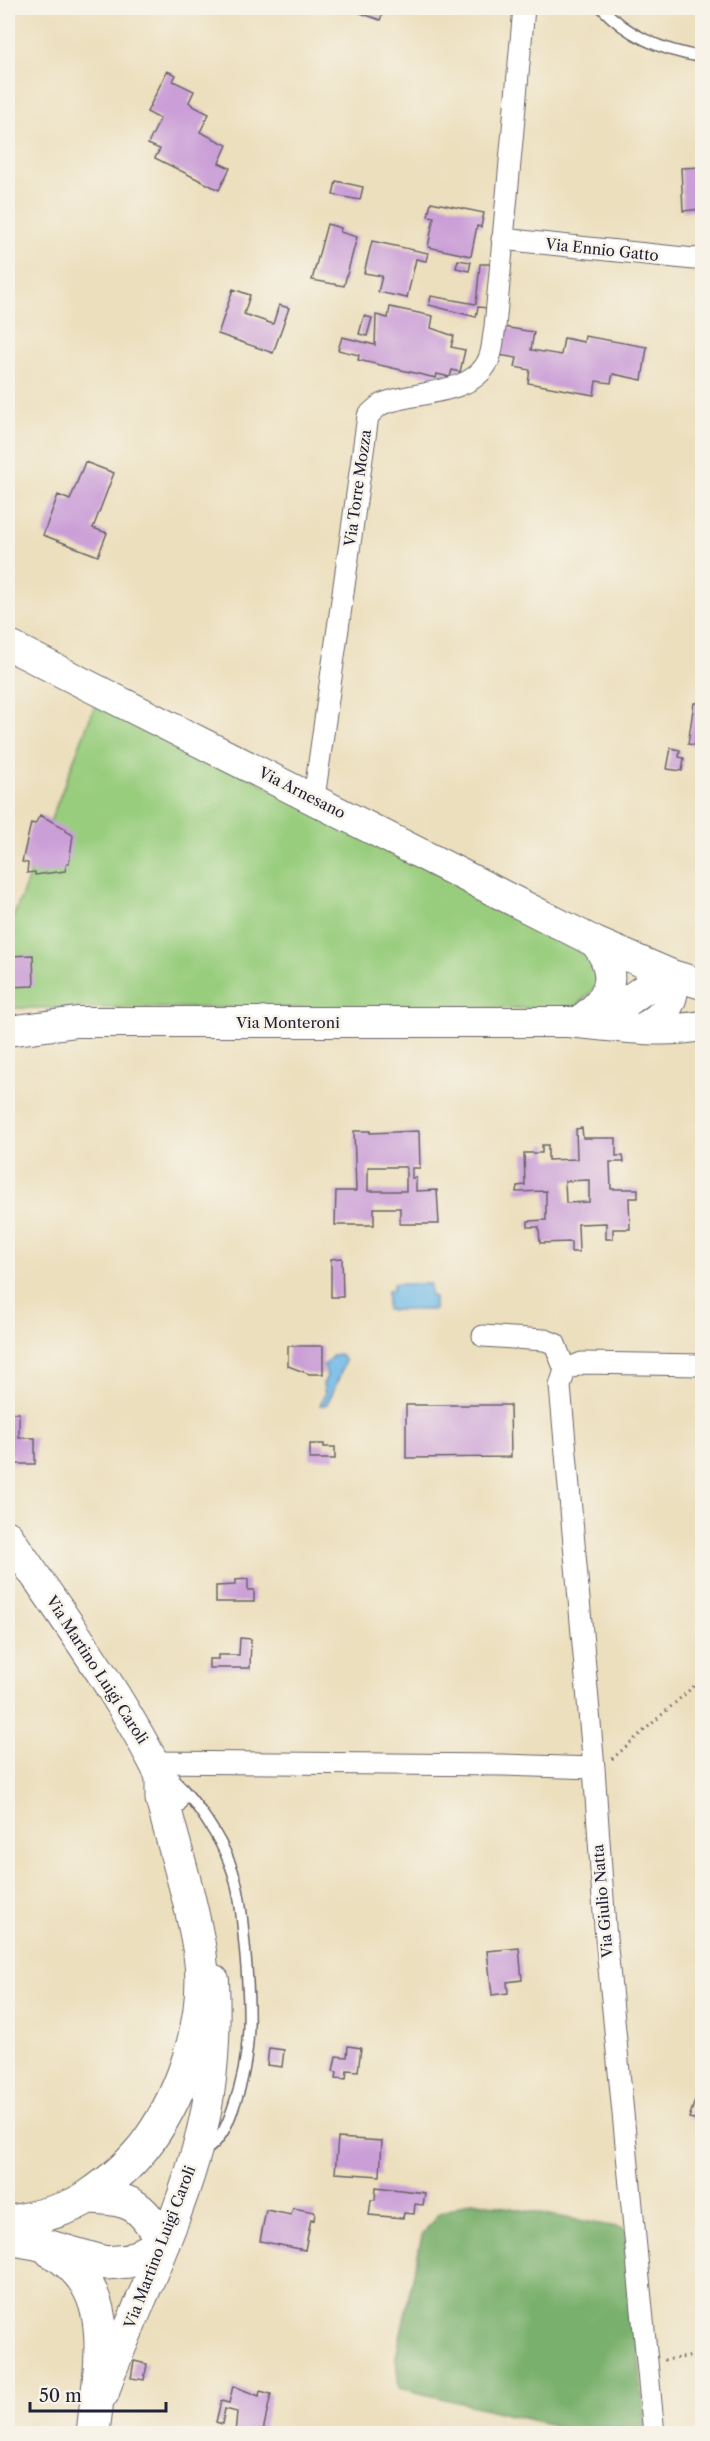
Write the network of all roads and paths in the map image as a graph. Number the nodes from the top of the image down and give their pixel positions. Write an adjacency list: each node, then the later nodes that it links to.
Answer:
1 (525, 8): 4 (street, Via Torre Mozza)
2 (602, 8): 3 (lane)
3 (702, 57)
4 (502, 239): 5 (street, Via Ennio Gatto); 7 (street, Via Torre Mozza)
5 (702, 258)
6 (8, 645): 7 (main road, Via Arnesano)
7 (314, 798): 8 (main road, Via Arnesano)
8 (595, 942): 9 (main road); 11 (main road)
9 (672, 975): 10 (main road); 11 (main road, Via Monteroni); 13 (main road)
10 (702, 984)
11 (576, 1020): 13 (main road, Via Monteroni); 14 (main road, Via Monteroni)
12 (702, 1026): 13 (main road, Via Monteroni)
13 (643, 1028)
14 (8, 1031)
15 (483, 1336): 17 (street)
16 (702, 1365): 17 (street)
17 (566, 1370): 20 (street, Via Giulio Natta)
18 (8, 1536): 21 (main road, Via Martino Luigi Caroli)
19 (702, 1679): 20 (path)
20 (594, 1768): 21 (street); 27 (street, Via Giulio Natta)
21 (158, 1770): 22 (highway); 25 (main road, Via Martino Luigi Caroli)
22 (88, 2197): 23 (highway); 25 (highway)
23 (8, 2223)
24 (22, 2241): 25 (highway); 28 (highway)
25 (163, 2243): 28 (main road, Via Martino Luigi Caroli)
26 (702, 2355): 27 (path)
27 (647, 2362): 29 (street, Via Giulio Natta)
28 (93, 2433)
29 (654, 2433)

